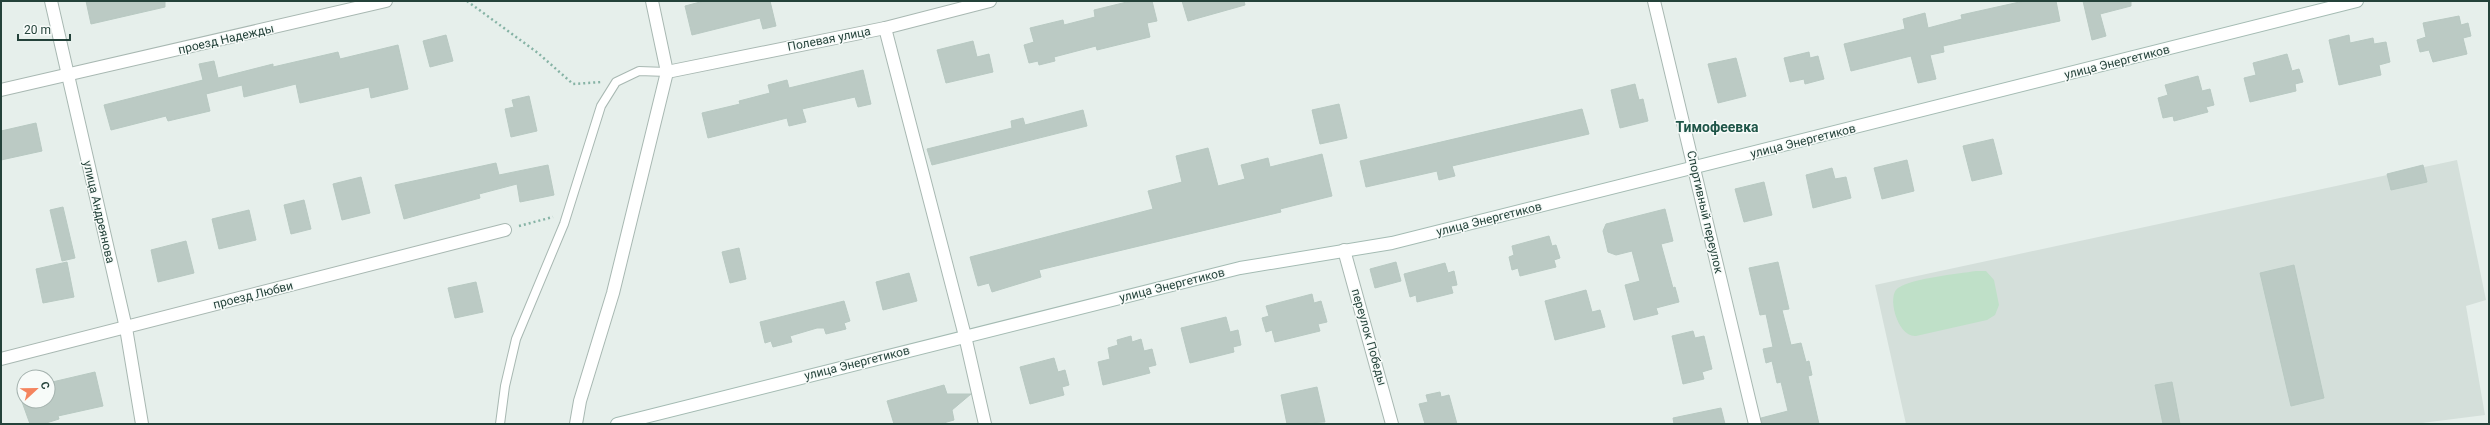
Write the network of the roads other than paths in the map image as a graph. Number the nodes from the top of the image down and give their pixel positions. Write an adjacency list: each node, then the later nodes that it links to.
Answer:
1 (51, 1): 9 (street, улица Андреянова)
2 (386, 1): 9 (street, проезд Надежды)
3 (652, 1): 8 (street)
4 (990, 1): 7 (street, Полевая улица)
5 (1654, 1): 11 (street, Спортивный переулок)
6 (2357, 1): 11 (street, улица Энергетиков)
7 (885, 28): 8 (street, Полевая улица); 15 (street)
8 (667, 72): 18 (lane); 19 (street)
9 (67, 76): 10 (street, проезд Надежды); 14 (street, улица Андреянова)
10 (1, 90)
11 (1694, 168): 13 (street, улица Энергетиков); 23 (street, Спортивный переулок)
12 (505, 230): 14 (street, проезд Любви)
13 (1344, 250): 15 (street, улица Энергетиков); 22 (street, переулок Победы)
14 (126, 328): 16 (street, проезд Любви); 17 (street, улица Андреянова)
15 (965, 336): 20 (street, улица Энергетиков); 21 (street)
16 (1, 359)
17 (142, 424)
18 (500, 424)
19 (576, 424)
20 (617, 424)
21 (985, 424)
22 (1392, 424)
23 (1755, 424)

